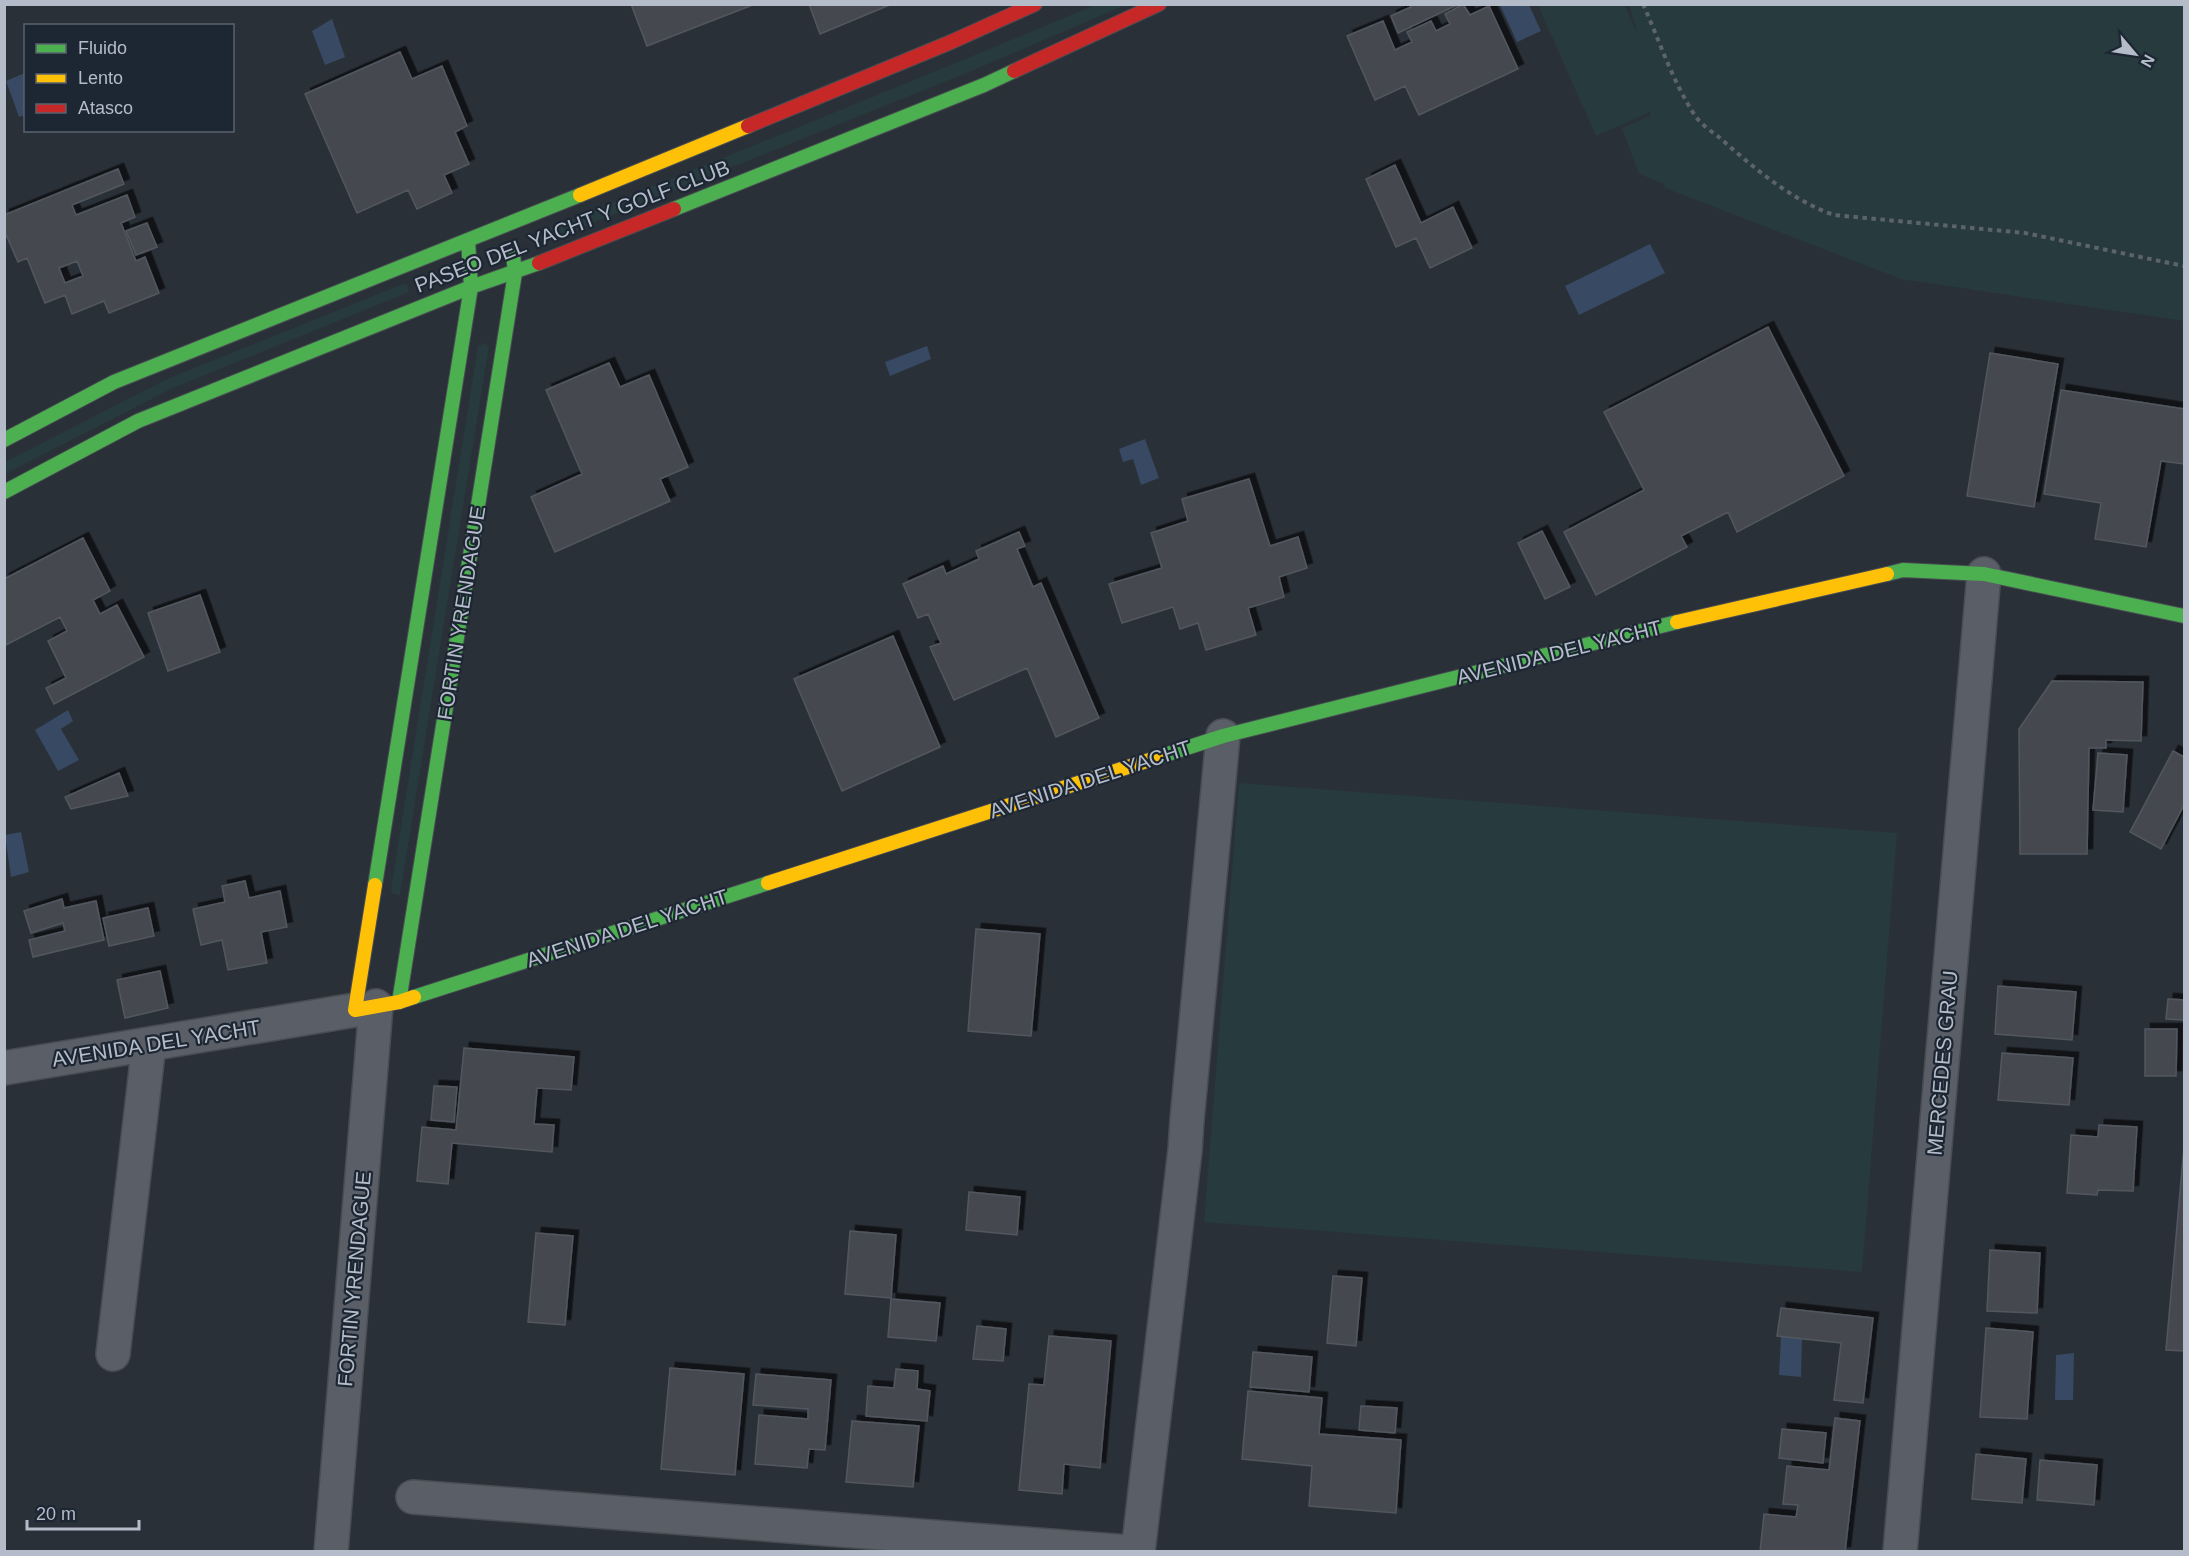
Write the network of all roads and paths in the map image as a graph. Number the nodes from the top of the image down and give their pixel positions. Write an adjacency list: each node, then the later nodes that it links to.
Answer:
1 (1035, 4): 4 (street, PASEO DEL YACHT Y GOLF CLUB)
2 (1159, 4): 7 (street, PASEO DEL YACHT Y GOLF CLUB)
3 (1643, 4): 6 (path)
4 (511, 234): 5 (street, PASEO DEL YACHT Y GOLF CLUB); 7 (street, FORTIN YRENDAGUE)
5 (468, 240): 8 (street, FORTIN YRENDAGUE); 9 (street, PASEO DEL YACHT Y GOLF CLUB)
6 (2184, 266)
7 (515, 273): 8 (street, PASEO DEL YACHT Y GOLF CLUB); 14 (street, FORTIN YRENDAGUE)
8 (471, 287): 10 (street, PASEO DEL YACHT Y GOLF CLUB); 14 (street, FORTIN YRENDAGUE)
9 (4, 440)
10 (4, 492)
11 (1984, 574): 12 (street, AVENIDA DEL YACHT); 13 (street, AVENIDA DEL YACHT); 23 (street, MERCEDES GRAU)
12 (2184, 616)
13 (1223, 736): 14 (street, AVENIDA DEL YACHT); 22 (street)
14 (377, 1006): 15 (street, AVENIDA DEL YACHT); 20 (street, FORTIN YRENDAGUE)
15 (149, 1044): 16 (street, AVENIDA DEL YACHT); 17 (street)
16 (4, 1068)
17 (113, 1354)
18 (413, 1497): 19 (street)
19 (956, 1545): 21 (street)
20 (331, 1551)
21 (1128, 1551)
22 (1138, 1551)
23 (1900, 1551)

